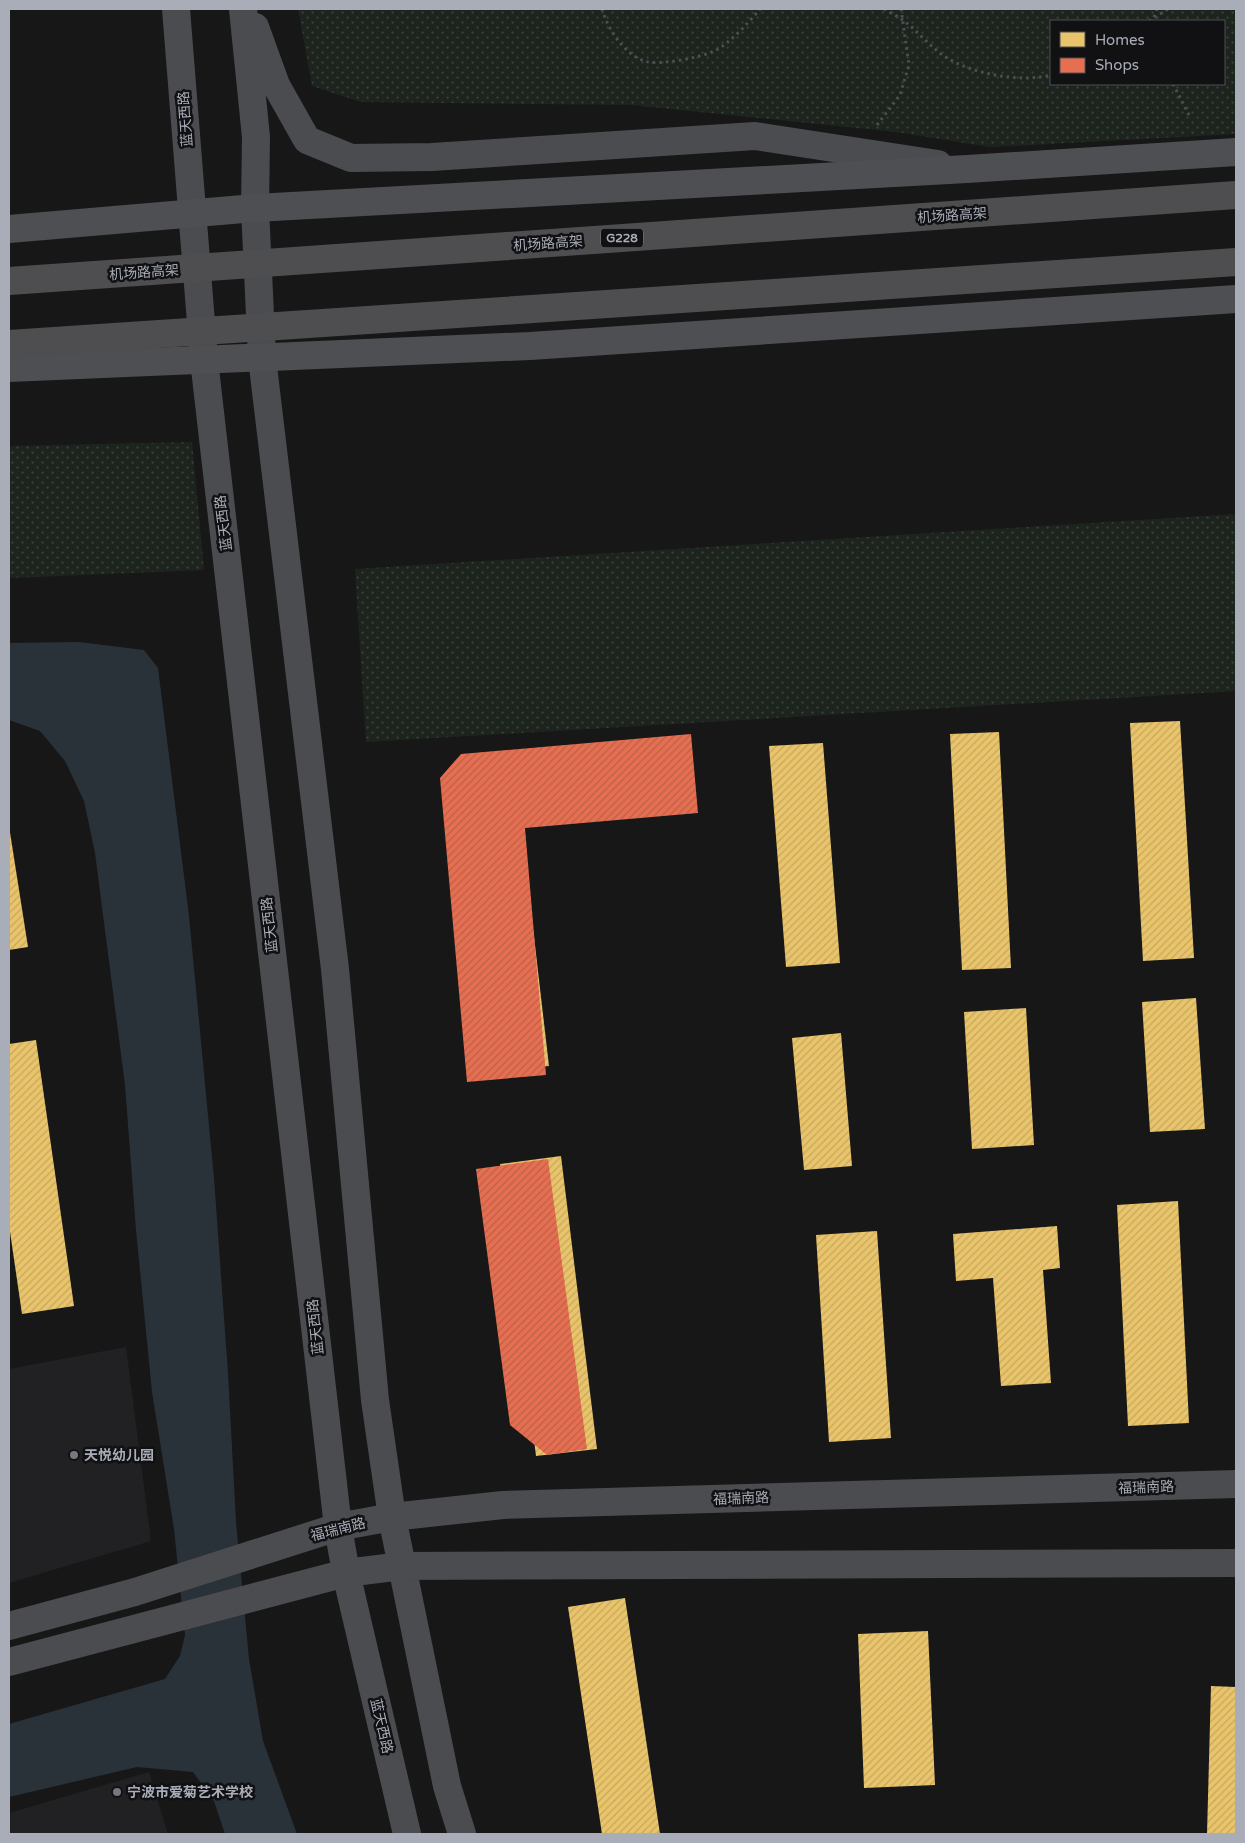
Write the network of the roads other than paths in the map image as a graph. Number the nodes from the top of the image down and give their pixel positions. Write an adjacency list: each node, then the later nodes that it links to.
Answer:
1 (176, 9): 8 (street, 蓝天西路)
2 (243, 9): 7 (street)
3 (249, 9): 5 (street)
4 (1236, 152): 5 (main road)
5 (967, 169): 7 (main road)
6 (1236, 196): 11 (highway, 机场路高架 / G228, bridge)
7 (255, 208): 8 (main road); 14 (street)
8 (192, 213): 9 (main road); 15 (street, 蓝天西路)
9 (9, 228)
10 (1236, 262): 13 (highway, bridge)
11 (9, 281)
12 (1236, 299): 14 (main road)
13 (9, 344)
14 (262, 358): 15 (main road); 18 (street)
15 (204, 360): 16 (main road); 19 (street, 蓝天西路)
16 (9, 368)
17 (1236, 1484): 18 (street, 福瑞南路)
18 (392, 1517): 19 (street, 福瑞南路); 21 (street)
19 (338, 1527): 22 (street, 蓝天西路); 23 (street, 福瑞南路)
20 (1236, 1562): 21 (street)
21 (402, 1566): 22 (street); 26 (street)
22 (346, 1573): 24 (street); 25 (street, 蓝天西路)
23 (9, 1626)
24 (9, 1662)
25 (407, 1834)
26 (462, 1834)

